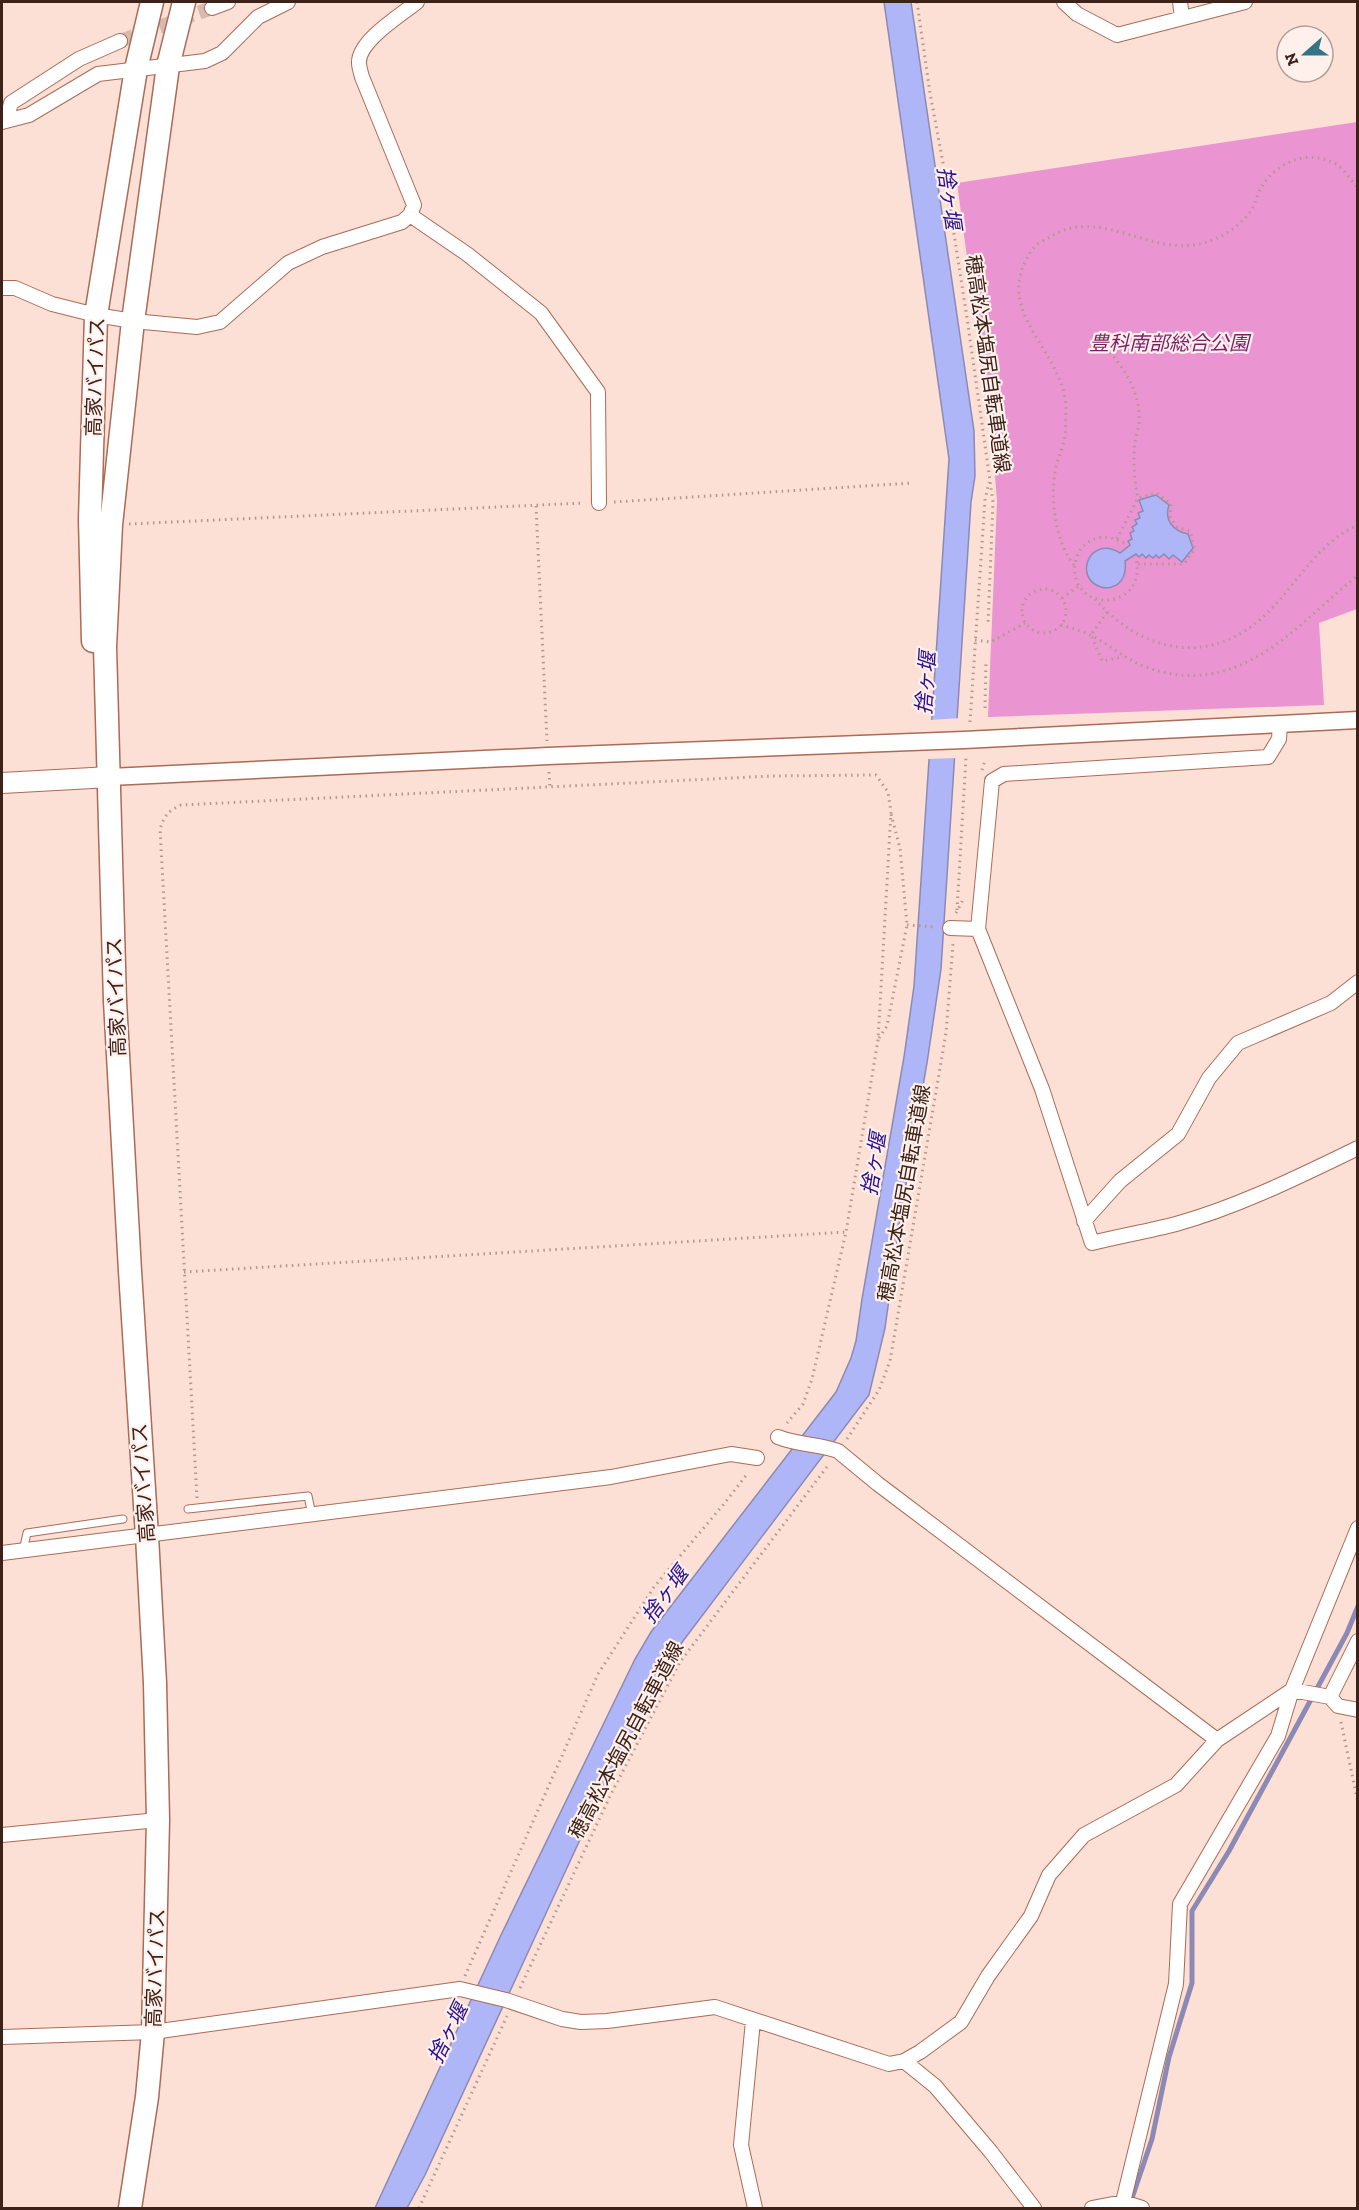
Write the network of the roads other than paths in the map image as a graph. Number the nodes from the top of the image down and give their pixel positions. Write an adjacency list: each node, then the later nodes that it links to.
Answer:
1 (152, 2): 13 (highway, 高家バイパス)
2 (184, 2): 12 (highway, 高家バイパス)
3 (228, 2): 9 (street)
4 (288, 2): 12 (street)
5 (417, 2): 15 (street)
6 (1064, 2): 10 (street)
7 (1180, 2): 10 (street)
8 (1245, 2): 10 (street)
9 (212, 8)
10 (1182, 17)
11 (120, 41): 14 (street)
12 (168, 66): 13 (street); 18 (highway, 高家バイパス)
13 (136, 69): 14 (street); 17 (highway, 高家バイパス)
14 (4, 122)
15 (410, 215): 18 (street); 19 (street)
16 (2, 288): 17 (street)
17 (96, 315): 18 (street); 22 (highway, 高家バイパス)
18 (132, 321): 22 (highway, 高家バイパス)
19 (599, 503)
20 (1358, 720): 21 (street)
21 (1280, 723): 22 (street); 24 (street)
22 (109, 766): 23 (main road); 35 (highway, 高家バイパス)
23 (2, 783)
24 (978, 929): 25 (street); 28 (street)
25 (952, 933)
26 (1358, 982): 28 (street)
27 (1358, 1148): 28 (street)
28 (1084, 1221)
29 (778, 1437): 42 (street)
30 (757, 1458): 32 (street)
31 (188, 1509): 32 (lane)
32 (312, 1515): 35 (street)
33 (123, 1519): 36 (lane)
34 (1358, 1528): 39 (street)
35 (147, 1536): 36 (street); 43 (highway, 高家バイパス)
36 (23, 1551): 37 (street)
37 (2, 1553)
38 (1358, 1641): 40 (street)
39 (1292, 1690): 40 (street); 42 (street); 49 (street)
40 (1334, 1702): 41 (street)
41 (1358, 1710)
42 (1217, 1740): 48 (street)
43 (158, 1820): 44 (street); 46 (highway, 高家バイパス)
44 (2, 1835)
45 (753, 2021): 46 (street); 48 (street); 51 (street)
46 (153, 2032): 47 (street); 50 (highway, 高家バイパス)
47 (2, 2037)
48 (904, 2061): 52 (street)
49 (1123, 2202): 53 (street); 54 (street)
50 (130, 2208)
51 (755, 2208)
52 (1034, 2208)
53 (1092, 2208)
54 (1142, 2208)

